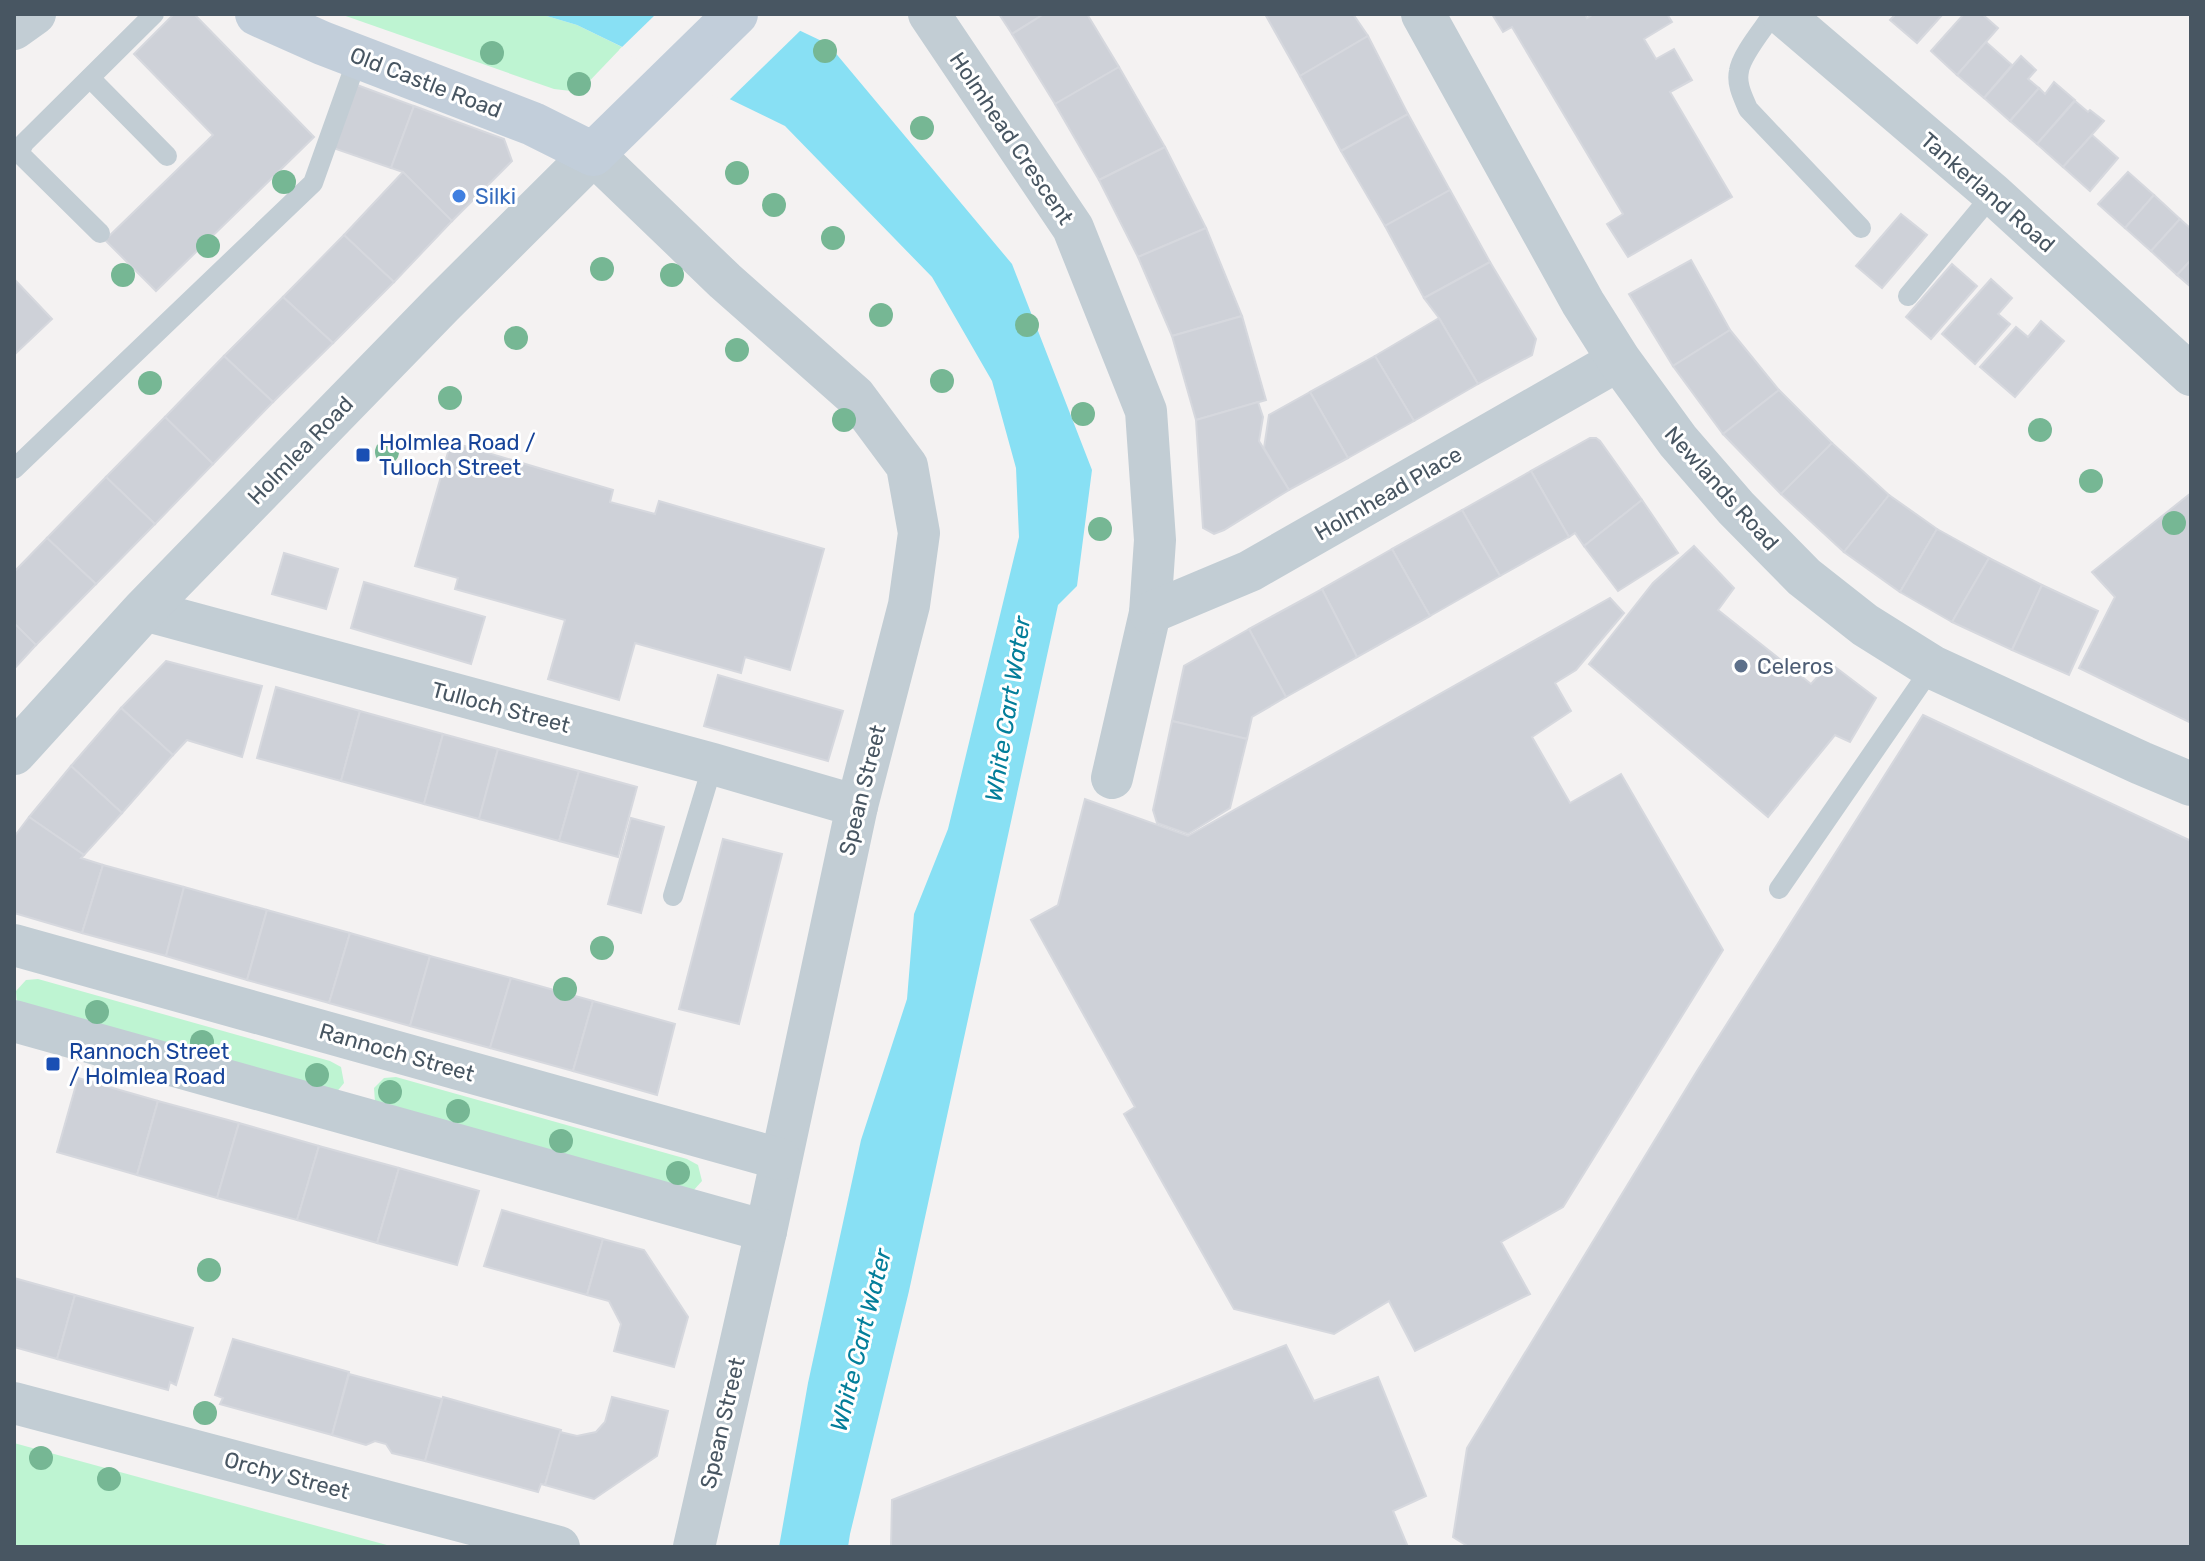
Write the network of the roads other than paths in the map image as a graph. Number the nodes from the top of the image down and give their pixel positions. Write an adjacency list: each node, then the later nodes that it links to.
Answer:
1 (35, 14): 9 (street)
2 (154, 14): 11 (lane)
3 (257, 14): 10 (main road, Old Castle Road)
4 (736, 14): 12 (main road)
5 (929, 14): 22 (street, Holmhead Crescent)
6 (1423, 14): 18 (street, Newlands Road)
7 (1773, 14): 15 (lane)
8 (1782, 14): 14 (street, Tankerland Road)
9 (14, 29)
10 (358, 57): 12 (main road, Old Castle Road); 20 (lane)
11 (90, 78): 13 (lane); 16 (lane)
12 (593, 154): 21 (street, Holmlea Road); 28 (street, Spean Street)
13 (167, 156)
14 (1993, 194): 17 (lane); 19 (street, Tankerland Road)
15 (1861, 228)
16 (100, 233)
17 (1908, 296)
18 (1619, 360): 22 (street, Holmhead Place); 23 (street, Newlands Road)
19 (2191, 375)
20 (14, 469)
21 (144, 610): 24 (street, Holmlea Road); 25 (street, Tulloch Street)
22 (1150, 613): 26 (street, Holmhead Crescent)
23 (1932, 667): 27 (street, Newlands Road); 29 (lane)
24 (14, 753)
25 (713, 764): 28 (street, Tulloch Street); 30 (lane)
26 (1112, 778)
27 (2191, 784)
28 (857, 806): 33 (street, Spean Street)
29 (1779, 889)
30 (673, 896)
31 (14, 945): 33 (street, Rannoch Street)
32 (14, 1021): 34 (street)
33 (780, 1159): 34 (street, Spean Street)
34 (766, 1231): 37 (street, Spean Street)
35 (14, 1403): 36 (street, Orchy Street)
36 (559, 1547)
37 (694, 1547)

